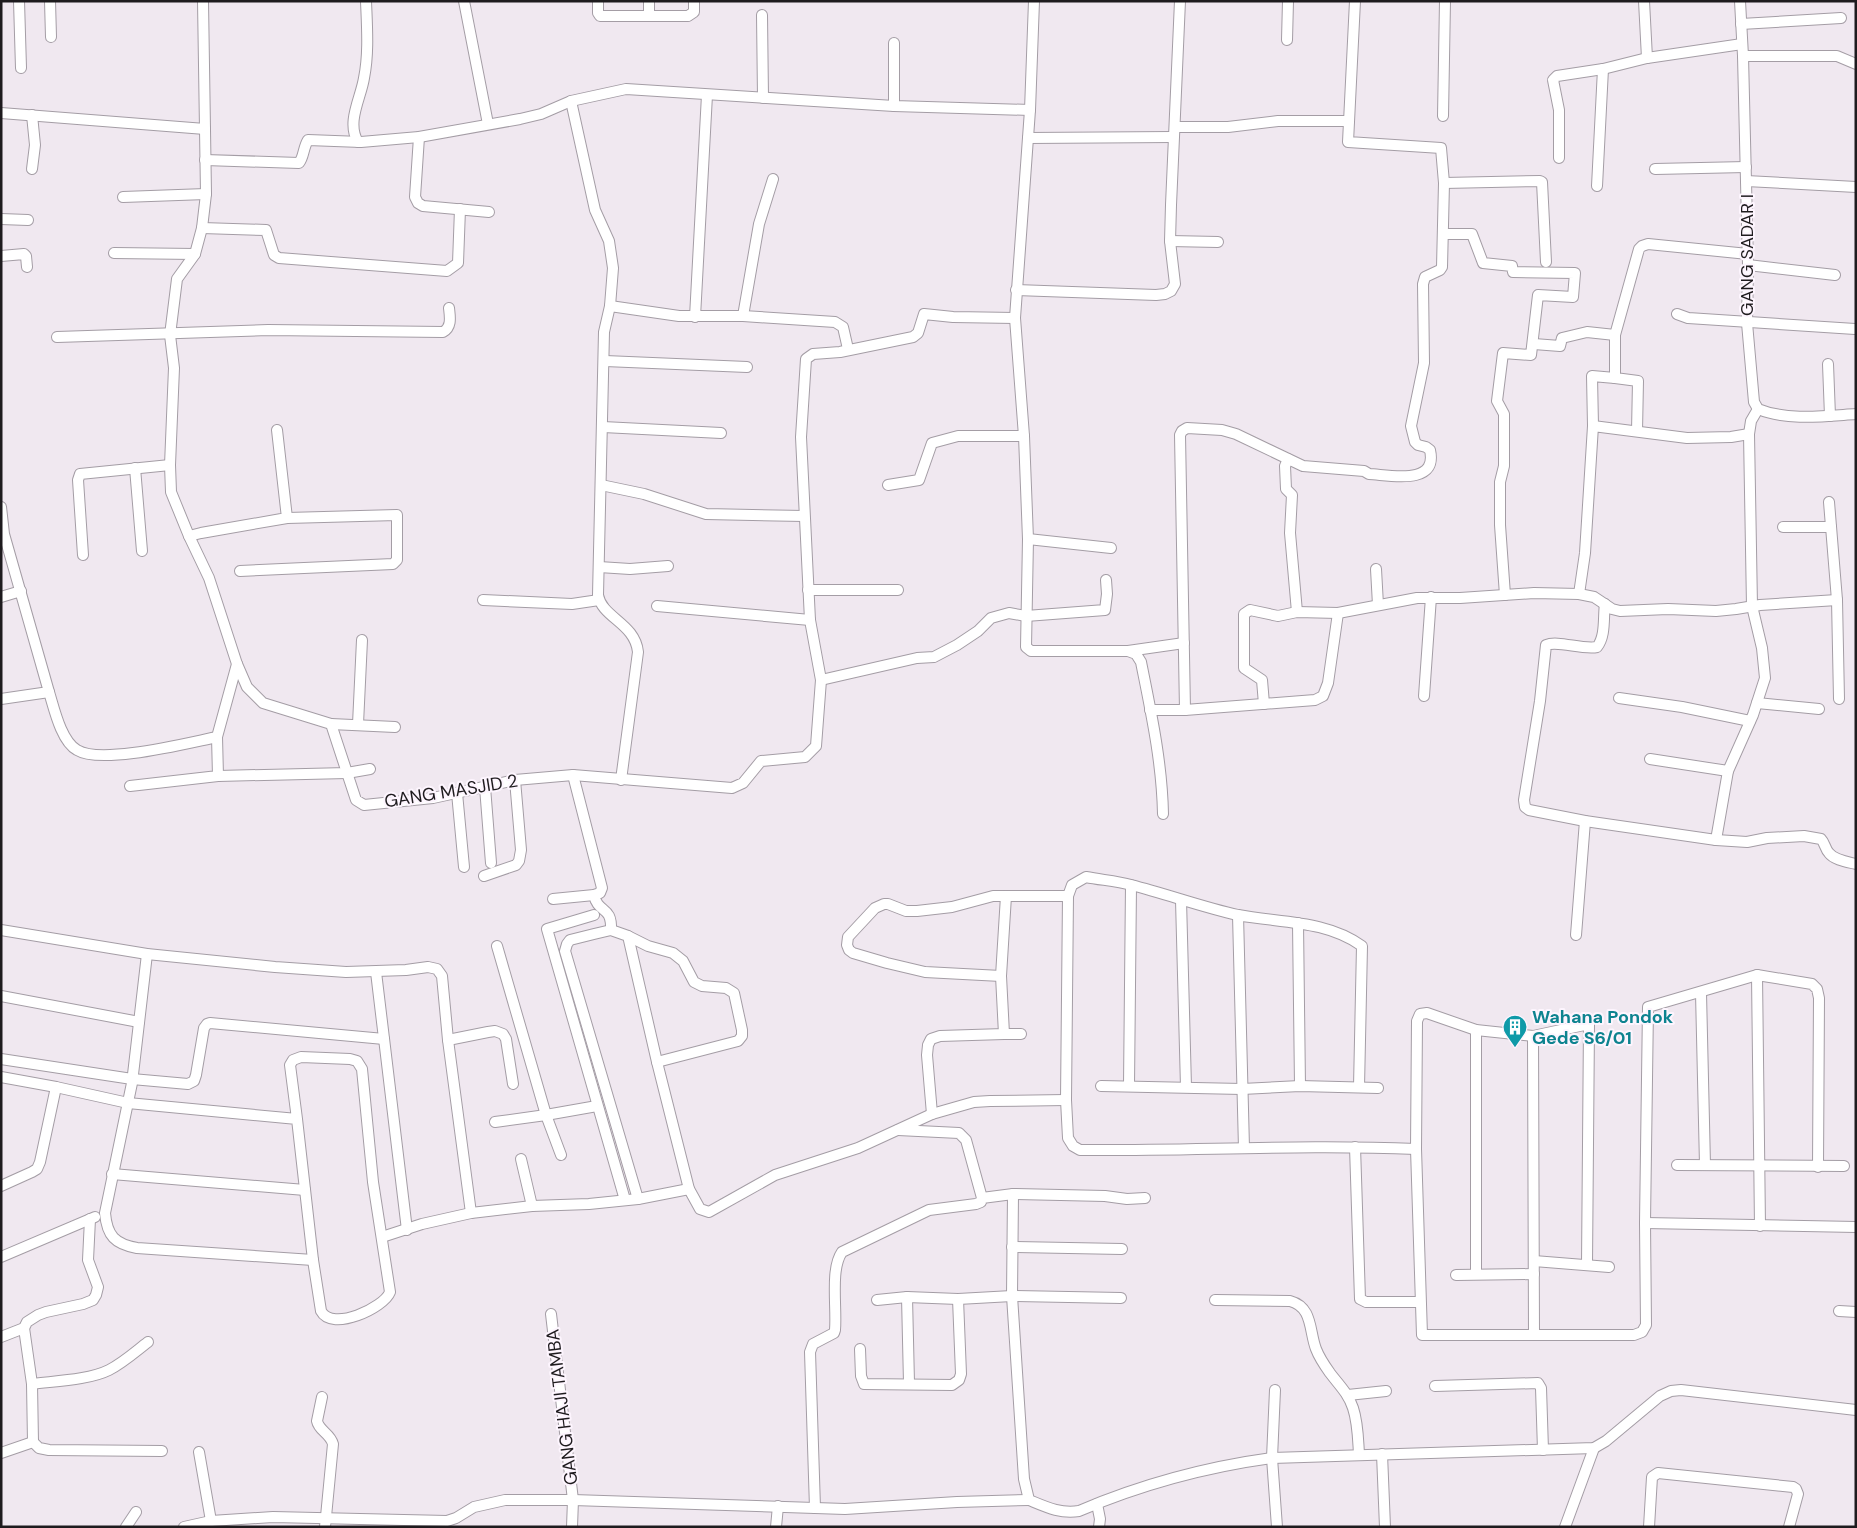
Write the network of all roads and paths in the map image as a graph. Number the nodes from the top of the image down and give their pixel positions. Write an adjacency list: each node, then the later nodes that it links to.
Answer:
1 (20, 1): 27 (street)
2 (50, 1): 20 (street)
3 (203, 1): 39 (street)
4 (366, 1): 43 (street)
5 (464, 1): 38 (street)
6 (598, 1): 16 (street)
7 (649, 1): 16 (street)
8 (694, 1): 16 (street)
9 (1034, 1): 33 (street)
10 (1180, 1): 40 (street)
11 (1288, 1): 21 (street)
12 (1355, 1): 37 (street)
13 (1445, 1): 36 (street)
14 (1644, 1): 25 (street)
15 (1740, 1): 19 (street, GANG SADAR I)
16 (649, 15)
17 (762, 15): 30 (street)
18 (1841, 18): 19 (street)
19 (1741, 24): 23 (street, GANG SADAR I)
20 (51, 37)
21 (1286, 40)
22 (894, 43): 32 (street)
23 (1742, 44): 24 (street, GANG SADAR I); 25 (street)
24 (1743, 56): 26 (street); 46 (street, GANG SADAR I)
25 (1647, 58): 28 (street)
26 (1856, 64)
27 (21, 68)
28 (1603, 69): 44 (street); 52 (street)
29 (707, 95): 30 (street); 31 (street); 77 (street)
30 (763, 98): 32 (street)
31 (571, 101): 38 (street); 73 (street)
32 (894, 106): 33 (street)
33 (1030, 110): 42 (street)
34 (1, 113): 35 (street)
35 (32, 115): 39 (street); 47 (street)
36 (1443, 116)
37 (1349, 121): 40 (street); 51 (street)
38 (488, 124): 41 (street)
39 (205, 129): 45 (street)
40 (1174, 132): 42 (street); 62 (street)
41 (419, 137): 43 (street); 56 (street)
42 (1028, 138): 72 (street)
43 (358, 142): 45 (street)
44 (1559, 158)
45 (205, 160): 54 (street)
46 (1746, 167): 48 (street); 50 (street, GANG SADAR I)
47 (32, 169)
48 (1655, 169)
49 (773, 179): 76 (street)
50 (1746, 181): 53 (street); 66 (street, GANG SADAR I)
51 (1444, 183): 61 (street); 68 (street)
52 (1597, 186)
53 (1856, 186)
54 (206, 194): 55 (street); 60 (street)
55 (123, 197)
56 (460, 210): 57 (street); 60 (street)
57 (489, 212)
58 (1, 219): 59 (street)
59 (28, 220)
60 (202, 228): 65 (street)
61 (1443, 234): 84 (street); 100 (street)
62 (1170, 241): 63 (street); 72 (street)
63 (1218, 242)
64 (114, 253): 65 (street)
65 (195, 254): 81 (street)
66 (1748, 254): 69 (street, GANG SADAR I); 82 (street)
67 (1, 256): 70 (street)
68 (1546, 262)
69 (1748, 265): 71 (street); 79 (street, GANG SADAR I)
70 (27, 268)
71 (1835, 275)
72 (1016, 290): 78 (street)
73 (610, 306): 77 (street); 86 (street)
74 (450, 308): 81 (street)
75 (1677, 314): 79 (street)
76 (743, 316): 77 (street); 85 (street)
77 (695, 317)
78 (1015, 318): 85 (street); 99 (street)
79 (1747, 323): 80 (street); 90 (street, GANG SADAR I)
80 (1855, 329)
81 (170, 334): 83 (street); 101 (street)
82 (1615, 335): 84 (street); 89 (street)
83 (57, 337)
84 (1534, 344): 126 (street)
85 (848, 349): 107 (street, GANG MASJID 2)
86 (605, 361): 88 (street); 94 (street)
87 (1828, 364): 92 (street)
88 (747, 367)
89 (1615, 378): 93 (street); 96 (street)
90 (1758, 409): 92 (street); 98 (street)
91 (1856, 414): 92 (street)
92 (1830, 416)
93 (1593, 426): 96 (street); 125 (street)
94 (603, 427): 97 (street); 103 (street)
95 (276, 430): 108 (street)
96 (1637, 431): 98 (street)
97 (722, 433)
98 (1749, 434): 135 (street)
99 (1024, 436): 104 (street); 113 (street)
100 (1288, 459): 136 (street); 141 (street)
101 (170, 465): 102 (street); 112 (street)
102 (135, 468): 115 (street); 116 (street)
103 (601, 485): 107 (street); 118 (street)
104 (888, 485)
105 (1830, 502): 109 (street)
106 (1, 506): 111 (street)
107 (804, 516): 122 (street, GANG MASJID 2)
108 (287, 518): 112 (street); 120 (street)
109 (1831, 527): 110 (street); 131 (street)
110 (1783, 528)
111 (2, 533): 124 (street)
112 (189, 536): 143 (street)
113 (1028, 539): 114 (street); 138 (street)
114 (1111, 548)
115 (142, 551)
116 (83, 556)
117 (668, 566): 118 (street)
118 (599, 567): 130 (street)
119 (1376, 569): 132 (street)
120 (240, 570)
121 (1106, 580): 138 (street)
122 (808, 590): 123 (street); 139 (street, GANG MASJID 2)
123 (898, 590)
124 (21, 591): 127 (street); 145 (street)
125 (1579, 594): 126 (street); 133 (street)
126 (1505, 595): 128 (street)
127 (1, 597)
128 (1431, 597): 132 (street); 146 (street)
129 (483, 600): 130 (street)
130 (599, 600): 167 (street)
131 (1837, 600): 135 (street); 149 (street)
132 (1378, 604): 137 (street)
133 (1605, 604): 135 (street); 172 (street)
134 (657, 606): 139 (street)
135 (1752, 606): 150 (street)
136 (1297, 612): 137 (street); 151 (street)
137 (1338, 613): 151 (street)
138 (1026, 616): 142 (street); 144 (street)
139 (810, 620): 144 (street, GANG MASJID 2)
140 (362, 640): 157 (street)
141 (1184, 643): 142 (street); 154 (street)
142 (1128, 651): 153 (street)
143 (237, 664): 156 (street); 159 (street)
144 (821, 680): 167 (street, GANG MASJID 2)
145 (49, 692): 148 (street); 159 (street)
146 (1424, 696)
147 (1619, 698): 155 (street)
148 (1, 699)
149 (1839, 699)
150 (1757, 703): 152 (street); 155 (street)
151 (1264, 704): 154 (street)
152 (1819, 708)
153 (1150, 710): 154 (street); 171 (street)
154 (1185, 710)
155 (1750, 721): 162 (street)
156 (331, 724): 157 (street); 163 (street, GANG MASJID 2)
157 (358, 724): 158 (street)
158 (394, 727)
159 (217, 737): 165 (street)
160 (1650, 759): 162 (street)
161 (370, 769): 163 (street)
162 (1728, 771): 173 (street)
163 (347, 773): 165 (street); 170 (street, GANG MASJID 2)
164 (573, 775): 166 (street, GANG MASJID 2); 167 (street, GANG MASJID 2); 179 (street)
165 (218, 776): 168 (street)
166 (516, 780): 169 (street, GANG MASJID 2); 177 (street)
167 (621, 780)
168 (130, 786)
169 (485, 787): 170 (street, GANG MASJID 2); 174 (street)
170 (457, 792): 176 (street)
171 (1163, 814)
172 (1585, 821): 173 (street); 189 (street)
173 (1716, 840): 175 (street)
174 (490, 863)
175 (1856, 864)
176 (464, 867)
177 (484, 876)
178 (1131, 885): 181 (street); 183 (street); 211 (street)
179 (594, 895): 182 (street); 188 (street)
180 (1006, 896): 181 (street); 195 (street); 195 (street)
181 (1068, 896): 219 (street)
182 (553, 899)
183 (1181, 900): 185 (street); 214 (street)
184 (594, 914): 220 (street)
185 (1238, 915): 186 (street); 217 (street)
186 (1298, 923): 212 (street); 215 (street)
187 (1, 930): 192 (street)
188 (611, 930): 190 (street); 243 (street)
189 (1576, 935)
190 (628, 936): 206 (street); 206 (street)
191 (497, 946): 222 (street)
192 (147, 954): 193 (street); 198 (street)
193 (376, 972): 203 (street); 204 (street)
194 (1757, 975): 196 (street); 231 (street); 234 (street)
195 (1001, 976): 200 (street)
196 (1701, 992): 233 (street); 249 (street)
197 (1, 996): 198 (street)
198 (139, 1022): 208 (street)
199 (1476, 1030): 202 (street); 228 (street); 262 (street)
200 (1004, 1034): 201 (street); 221 (street)
201 (1021, 1034)
202 (1533, 1036): 258 (street); 259 (street)
203 (384, 1039): 208 (street); 252 (street)
204 (448, 1040): 209 (street); 247 (street)
205 (1, 1058): 208 (street)
206 (657, 1062): 238 (street)
207 (1, 1078): 213 (street)
208 (132, 1081): 218 (street)
209 (513, 1084)
210 (1101, 1086): 211 (street)
211 (1129, 1086): 214 (street)
212 (1300, 1086): 215 (street); 217 (street)
213 (56, 1087): 218 (street); 237 (street)
214 (1186, 1087): 217 (street)
215 (1359, 1087): 216 (street)
216 (1378, 1088)
217 (1242, 1089): 227 (street)
218 (129, 1100): 223 (street); 236 (street)
219 (1066, 1100): 221 (street); 227 (street)
220 (597, 1106): 222 (street); 244 (street)
221 (932, 1114): 225 (street)
222 (546, 1115): 224 (street); 229 (street)
223 (297, 1119): 239 (street); 253 (street)
224 (496, 1122)
225 (895, 1130): 238 (street); 241 (street)
226 (1355, 1147): 227 (street); 228 (street); 270 (street)
227 (1244, 1148)
228 (1416, 1149): 270 (street)
229 (561, 1154)
230 (521, 1159): 245 (street)
231 (1759, 1164): 233 (street); 234 (street); 250 (street)
232 (1677, 1165): 233 (street)
233 (1705, 1165)
234 (1818, 1166): 235 (street)
235 (1844, 1166)
236 (112, 1174): 239 (street); 246 (street)
237 (1, 1186)
238 (689, 1189): 243 (street)
239 (305, 1190): 257 (street)
240 (1013, 1194): 241 (street); 242 (street); 254 (street)
241 (982, 1198): 300 (street)
242 (1145, 1198)
243 (638, 1199): 244 (street)
244 (625, 1200): 245 (street)
245 (532, 1206): 247 (street)
246 (105, 1213): 248 (street); 257 (street)
247 (471, 1213): 252 (street)
248 (90, 1219): 256 (street); 274 (street)
249 (1645, 1222): 250 (street); 275 (street)
250 (1760, 1226): 251 (street)
251 (1856, 1227)
252 (407, 1230): 253 (street)
253 (382, 1237): 257 (street)
254 (1012, 1247): 255 (street); 264 (street)
255 (1122, 1249)
256 (1, 1257)
257 (313, 1260)
258 (1534, 1261): 259 (street); 263 (street)
259 (1587, 1264): 260 (street)
260 (1609, 1267)
261 (1456, 1274): 262 (street)
262 (1476, 1274): 263 (street)
263 (1534, 1274): 275 (street)
264 (1012, 1296): 266 (street); 267 (street); 297 (street)
265 (907, 1298): 266 (street); 268 (street); 279 (street)
266 (958, 1298): 279 (street)
267 (1120, 1298)
268 (877, 1300)
269 (1215, 1300): 284 (street)
270 (1420, 1302): 275 (street)
271 (1839, 1311): 272 (street)
272 (1856, 1312)
273 (551, 1314): 296 (street, GANG HAJI TAMBA)
274 (24, 1328): 276 (street); 280 (street)
275 (1534, 1334)
276 (1, 1337)
277 (148, 1342): 280 (street)
278 (860, 1350): 279 (street)
279 (909, 1383)
280 (32, 1384): 287 (street)
281 (1435, 1386): 289 (street)
282 (1275, 1390): 295 (street)
283 (1386, 1391): 284 (street)
284 (1348, 1395): 293 (street)
285 (322, 1397): 303 (street)
286 (1856, 1410): 288 (street)
287 (33, 1442): 290 (street); 292 (street)
288 (1594, 1448): 289 (street); 311 (street)
289 (1543, 1450): 294 (street)
290 (162, 1451)
291 (199, 1452): 302 (street)
292 (1, 1453)
293 (1359, 1454): 294 (street); 295 (street)
294 (1382, 1454): 310 (street)
295 (1272, 1458): 298 (street); 309 (street)
296 (573, 1500): 299 (street); 303 (street); 306 (street, GANG HAJI TAMBA)
297 (1029, 1500): 298 (street); 300 (street)
298 (1097, 1504): 308 (street)
299 (778, 1506): 300 (street); 307 (street)
300 (815, 1508)
301 (136, 1512): 304 (street)
302 (211, 1521): 303 (street); 305 (street)
303 (325, 1523)
304 (126, 1527)
305 (184, 1527)
306 (572, 1527)
307 (776, 1527)
308 (1099, 1527)
309 (1277, 1527)
310 (1385, 1527)
311 (1565, 1527)
312 (1649, 1527): 313 (street)
313 (1789, 1527)

